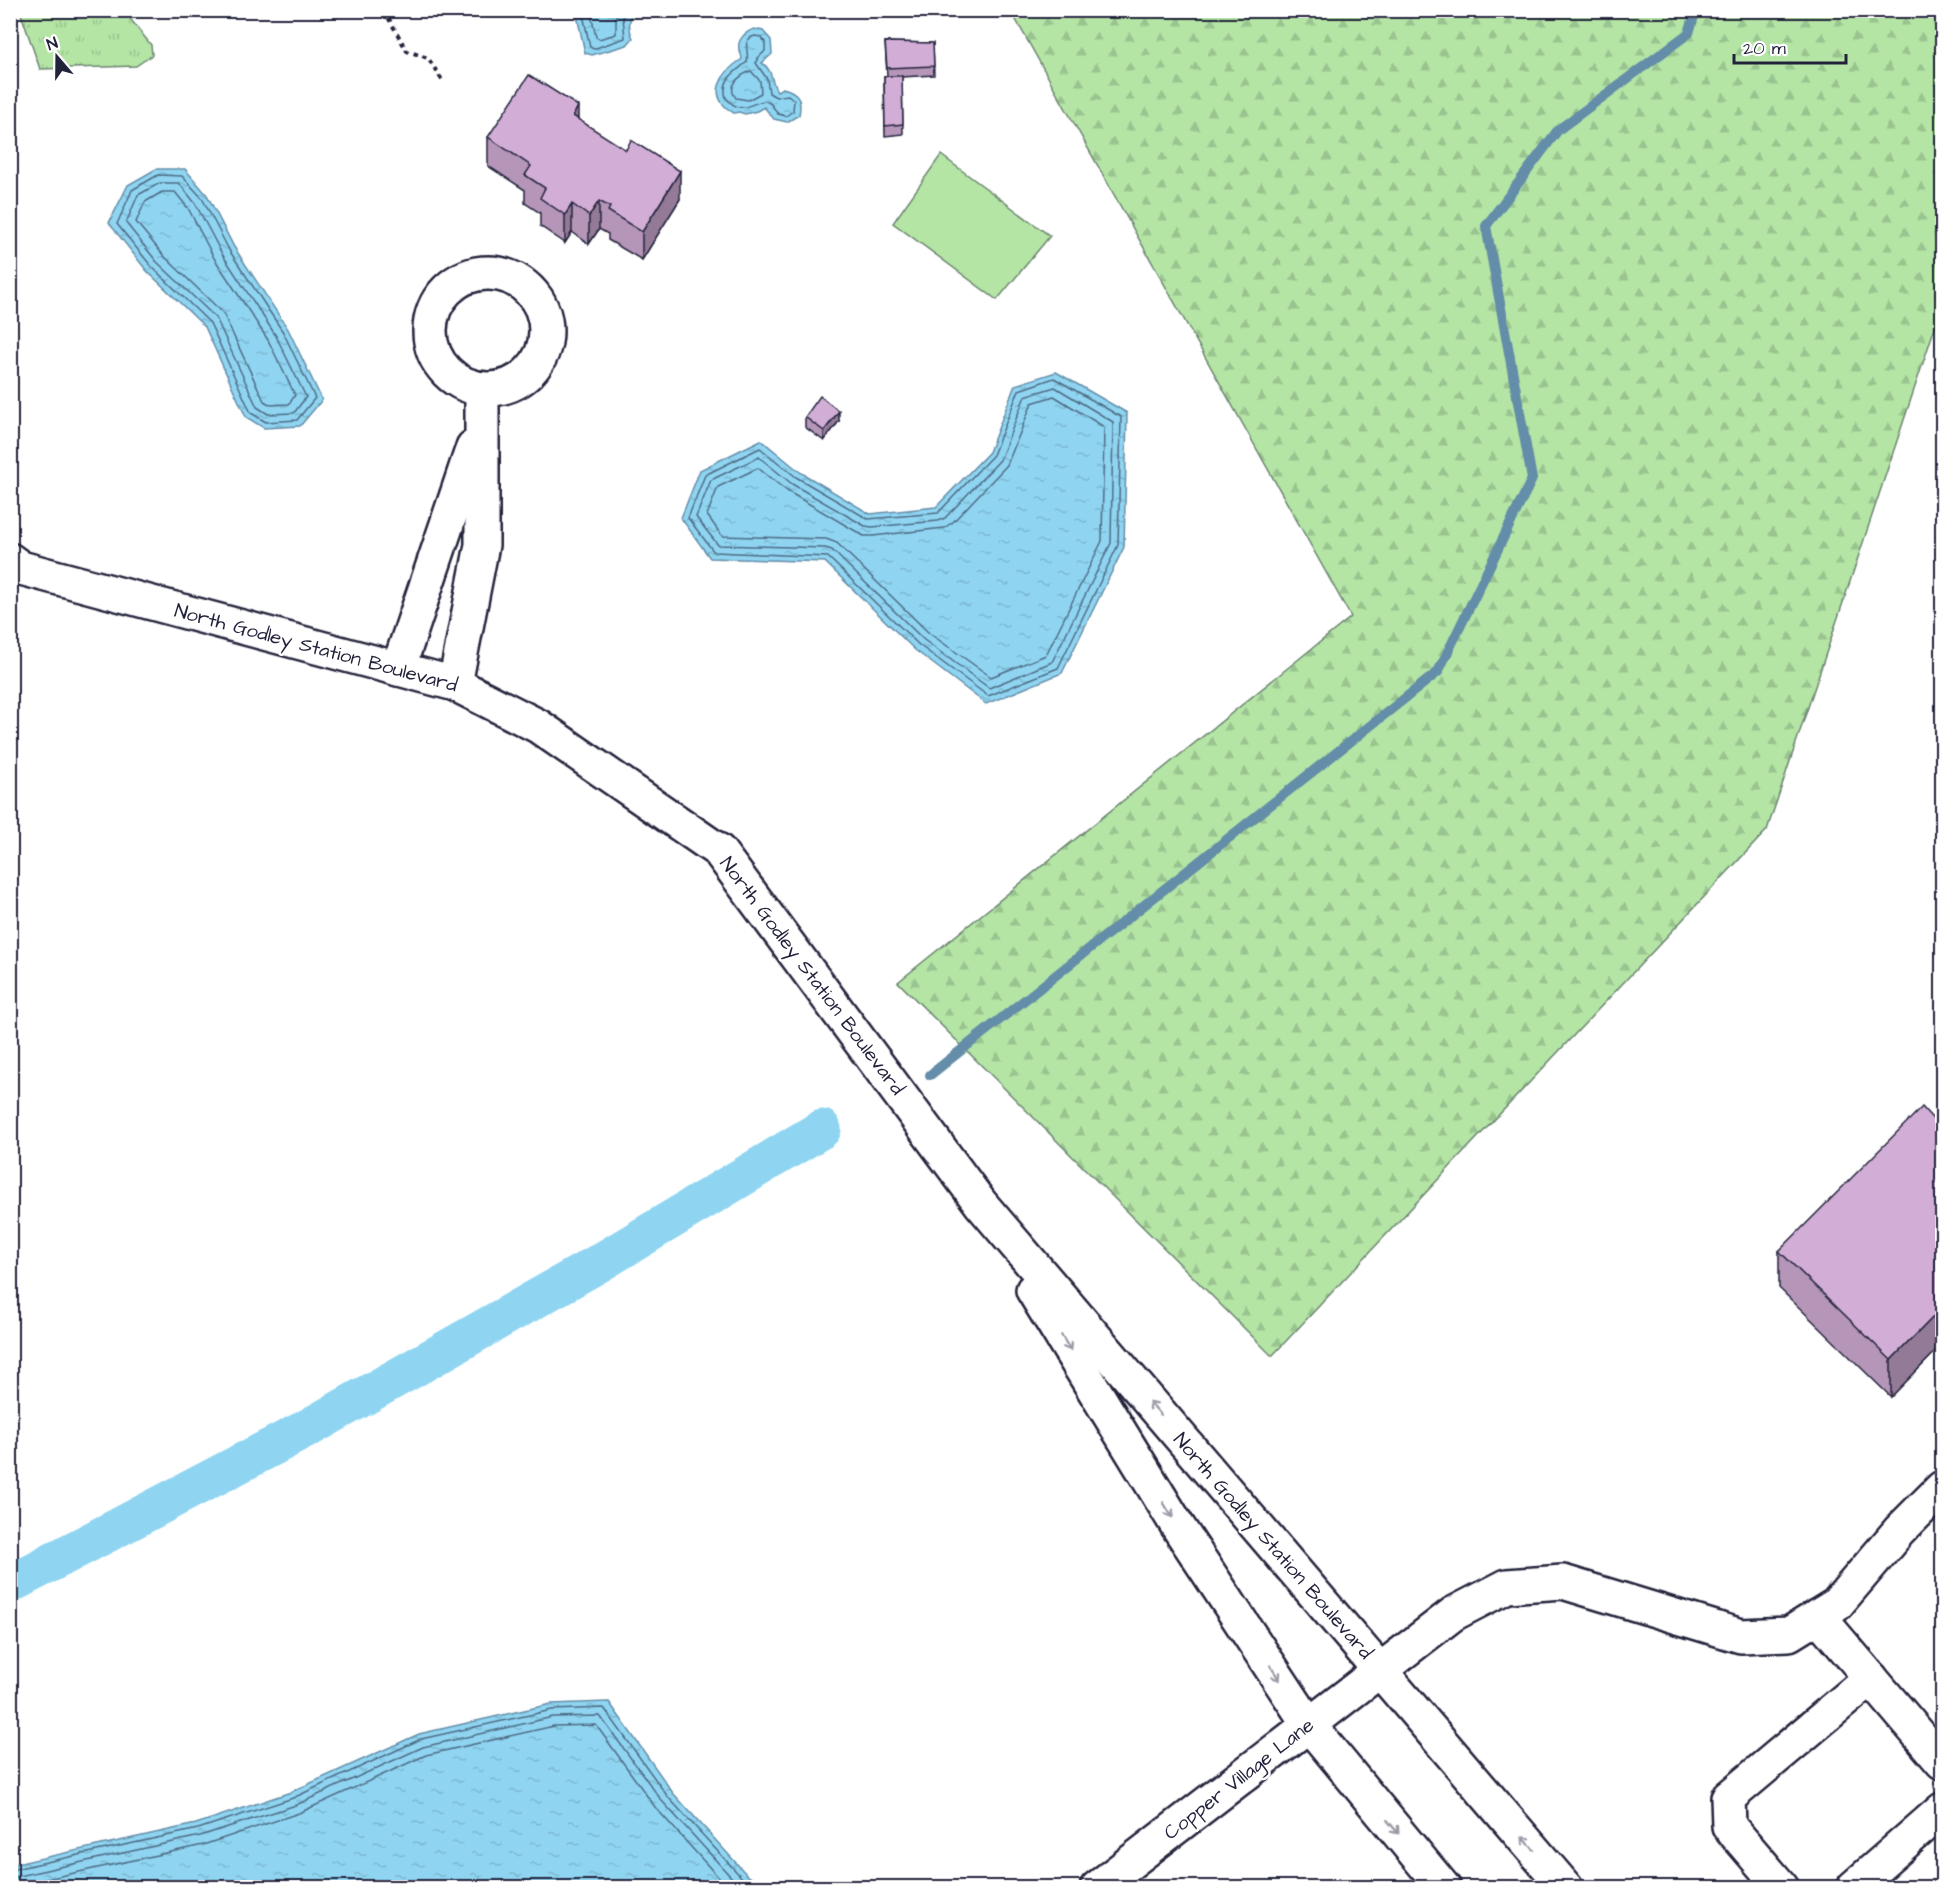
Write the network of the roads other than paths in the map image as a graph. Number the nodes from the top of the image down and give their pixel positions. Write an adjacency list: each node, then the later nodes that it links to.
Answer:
1 (14, 568): 2 (street, North Godley Station Boulevard)
2 (398, 669): 3 (street, North Godley Station Boulevard); 3 (street)
3 (455, 684): 4 (street, North Godley Station Boulevard)
4 (981, 1204): 7 (street, North Godley Station Boulevard, one-way to 4); 9 (street, North Godley Station Boulevard, one-way to 9)
5 (1942, 1488): 6 (street, Copper Village Lane)
6 (1818, 1616): 7 (street, Copper Village Lane); 8 (street)
7 (1380, 1671): 9 (street, Copper Village Lane); 14 (street, North Godley Station Boulevard, one-way to 7)
8 (1870, 1678): 10 (street); 15 (street)
9 (1309, 1725): 12 (street, Copper Village Lane); 13 (street, North Godley Station Boulevard, one-way to 13)
10 (1942, 1762)
11 (1942, 1810): 16 (street)
12 (1097, 1887)
13 (1443, 1887)
14 (1566, 1887)
15 (1782, 1887)
16 (1853, 1887)

